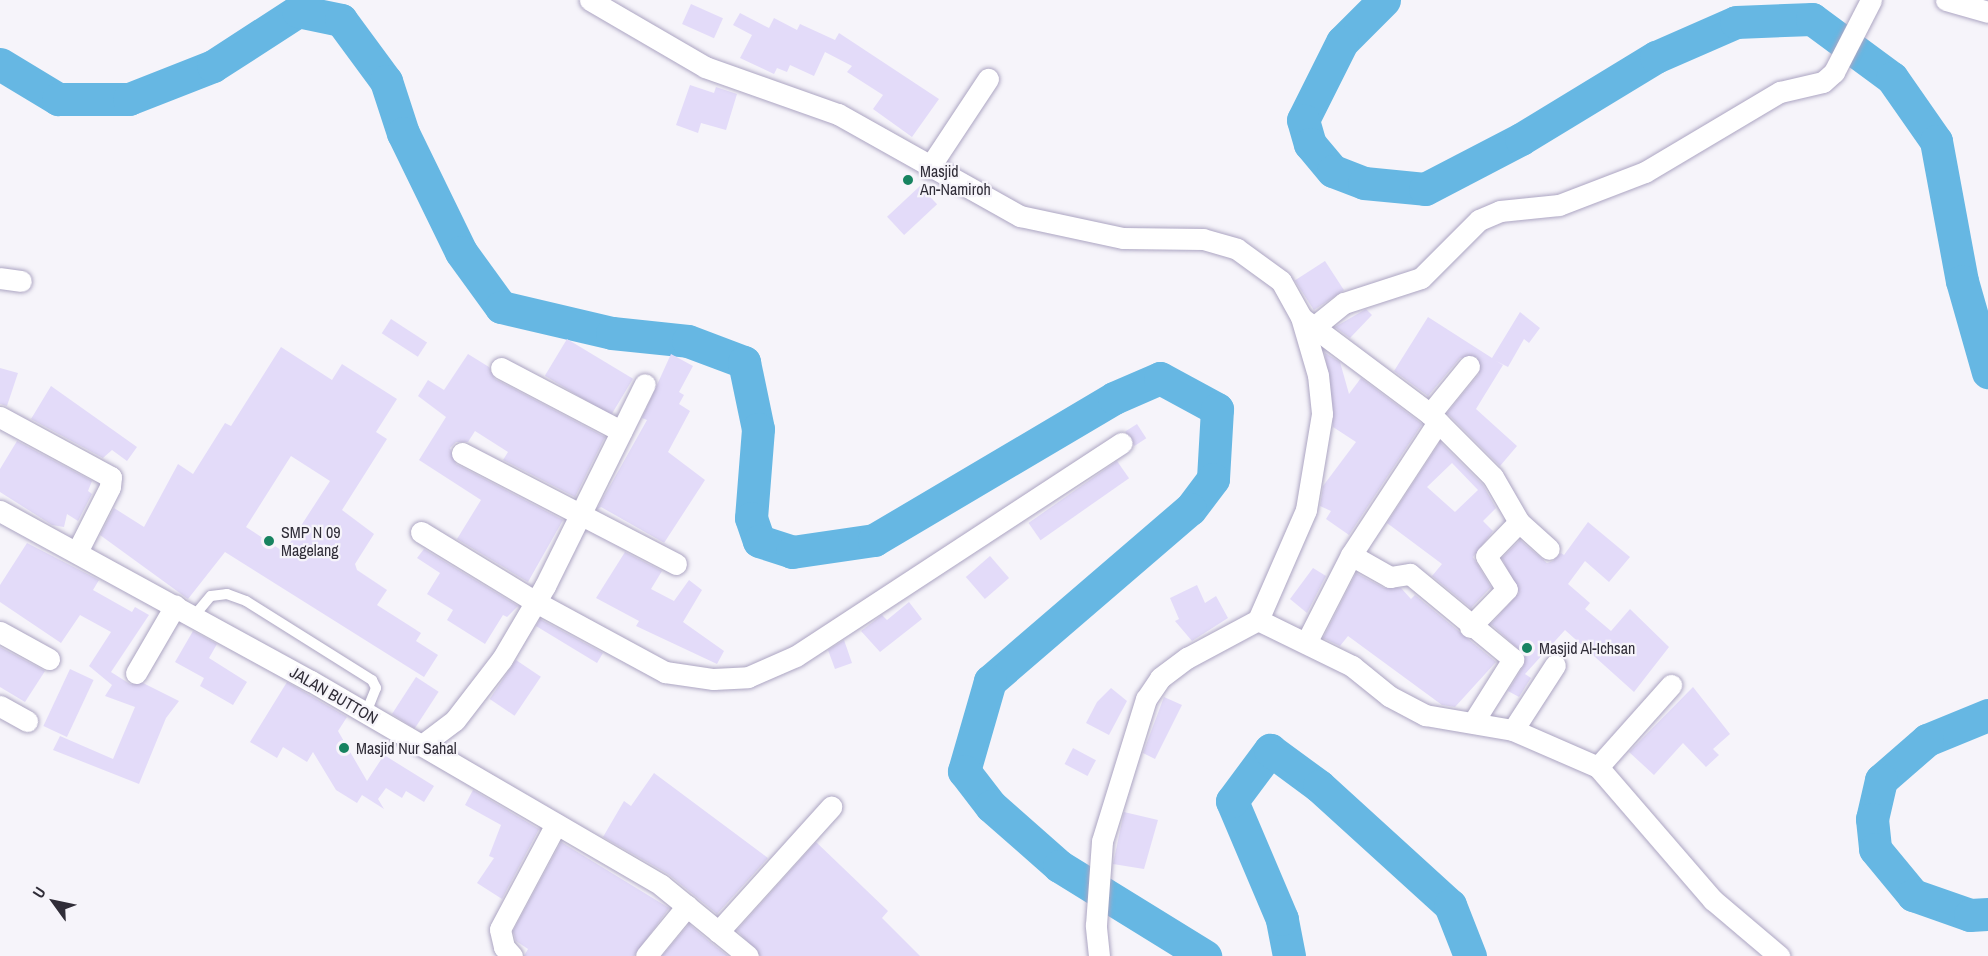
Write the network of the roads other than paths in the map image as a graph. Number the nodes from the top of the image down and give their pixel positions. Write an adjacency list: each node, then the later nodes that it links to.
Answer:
1 (590, 0): 6 (street)
2 (1870, 0): 9 (street)
3 (1946, 0): 4 (street)
4 (1988, 12)
5 (988, 79): 6 (street)
6 (929, 168): 9 (street)
7 (0, 278): 8 (street)
8 (21, 281)
9 (1307, 322): 14 (street); 29 (street)
10 (1469, 366): 14 (street)
11 (501, 368): 15 (street)
12 (645, 384): 15 (street)
13 (0, 417): 23 (street)
14 (1434, 418): 20 (street); 24 (street)
15 (621, 431): 19 (street)
16 (1121, 443): 26 (street)
17 (462, 453): 19 (street)
18 (1, 514): 23 (street, JALAN BUTTON)
19 (579, 516): 25 (street); 26 (street)
20 (1519, 522): 22 (street); 30 (street)
21 (421, 532): 26 (street)
22 (1549, 549)
23 (76, 552): 27 (street, JALAN BUTTON)
24 (1351, 555): 30 (street); 32 (street)
25 (676, 564)
26 (534, 601): 40 (street)
27 (175, 606): 28 (street, JALAN BUTTON); 35 (street)
28 (194, 615): 38 (street, JALAN BUTTON); 38 (lane)
29 (1258, 620): 32 (street); 53 (street)
30 (1470, 627): 41 (street)
31 (0, 632): 33 (street)
32 (1306, 643): 41 (street)
33 (49, 659)
34 (1555, 665): 42 (street)
35 (136, 673)
36 (1671, 685): 45 (street)
37 (0, 706): 39 (street)
38 (366, 713): 43 (street, JALAN BUTTON)
39 (27, 720)
40 (455, 720): 43 (street); 44 (street)
41 (1474, 721): 42 (street)
42 (1513, 730): 45 (street)
43 (422, 745): 44 (street, JALAN BUTTON)
44 (451, 762): 47 (street, JALAN BUTTON)
45 (1599, 767): 54 (street)
46 (831, 807): 49 (street)
47 (556, 824): 48 (street, JALAN BUTTON); 50 (street)
48 (687, 906): 49 (street, JALAN BUTTON); 51 (street)
49 (718, 932): 52 (street, JALAN BUTTON)
50 (512, 956)
51 (646, 956)
52 (747, 956)
53 (1099, 956)
54 (1779, 956)

